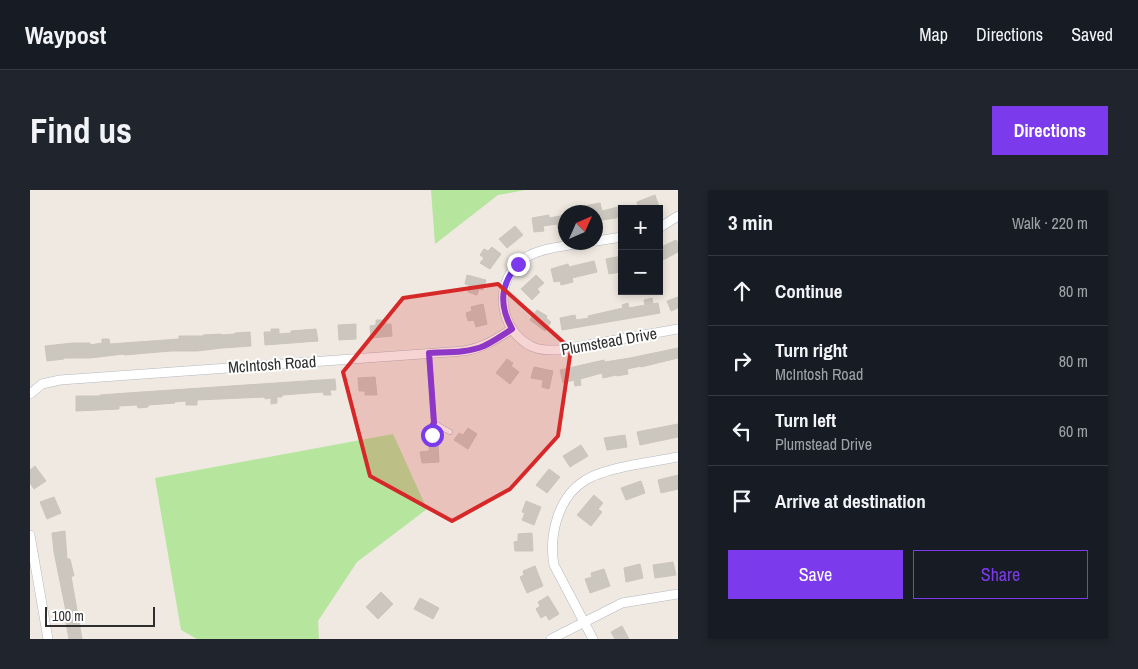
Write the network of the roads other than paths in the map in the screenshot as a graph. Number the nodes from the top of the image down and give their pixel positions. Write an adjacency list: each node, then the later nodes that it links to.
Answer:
1 (678, 216): 2 (street)
2 (663, 225)
3 (618, 237): 4 (street)
4 (603, 240)
5 (558, 248): 6 (street)
6 (512, 329): 7 (street, Plumstead Drive); 8 (street, McIntosh Road)
7 (678, 329)
8 (429, 353): 9 (street, McIntosh Road); 10 (lane)
9 (30, 394)
10 (434, 423): 11 (lane); 12 (lane)
11 (450, 432)
12 (432, 435)
13 (678, 457): 16 (street)
14 (30, 535): 17 (street)
15 (678, 594): 16 (street)
16 (583, 622): 18 (street); 19 (street)
17 (48, 639)
18 (551, 639)
19 (592, 639)

